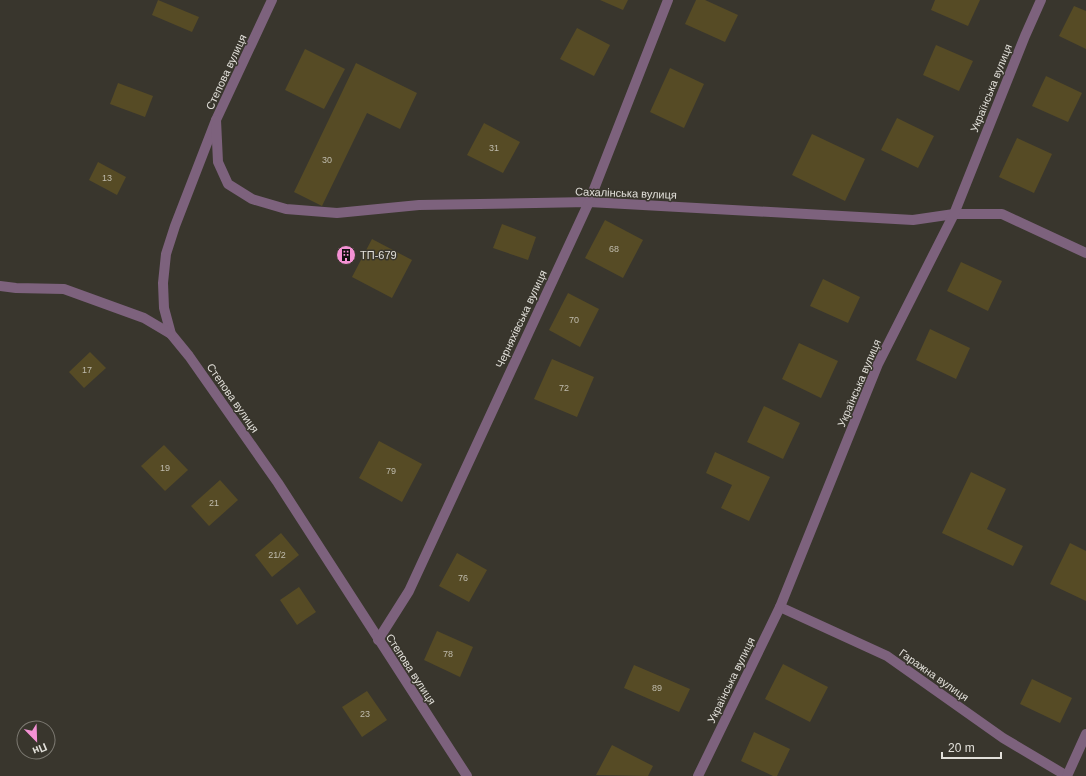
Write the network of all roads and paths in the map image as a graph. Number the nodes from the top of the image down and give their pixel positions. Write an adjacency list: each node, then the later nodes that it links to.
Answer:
1 (272, 0): 4 (street, Степова вулиця)
2 (668, 0): 5 (street, Черняхівська вулиця)
3 (1041, 0): 6 (street, Українська вулиця)
4 (216, 120): 5 (street, Сахалінська вулиця); 9 (street, Степова вулиця)
5 (589, 202): 6 (street, Сахалінська вулиця); 11 (street, Черняхівська вулиця)
6 (954, 214): 7 (street, Сахалінська вулиця); 10 (street, Українська вулиця)
7 (1086, 253)
8 (0, 286): 9 (street)
9 (171, 334): 11 (street, Степова вулиця)
10 (780, 607): 14 (street, Українська вулиця); 15 (street, Гаражна вулиця)
11 (378, 640): 13 (street, Степова вулиця)
12 (1086, 734): 15 (street)
13 (467, 776)
14 (698, 776)
15 (1067, 776)

